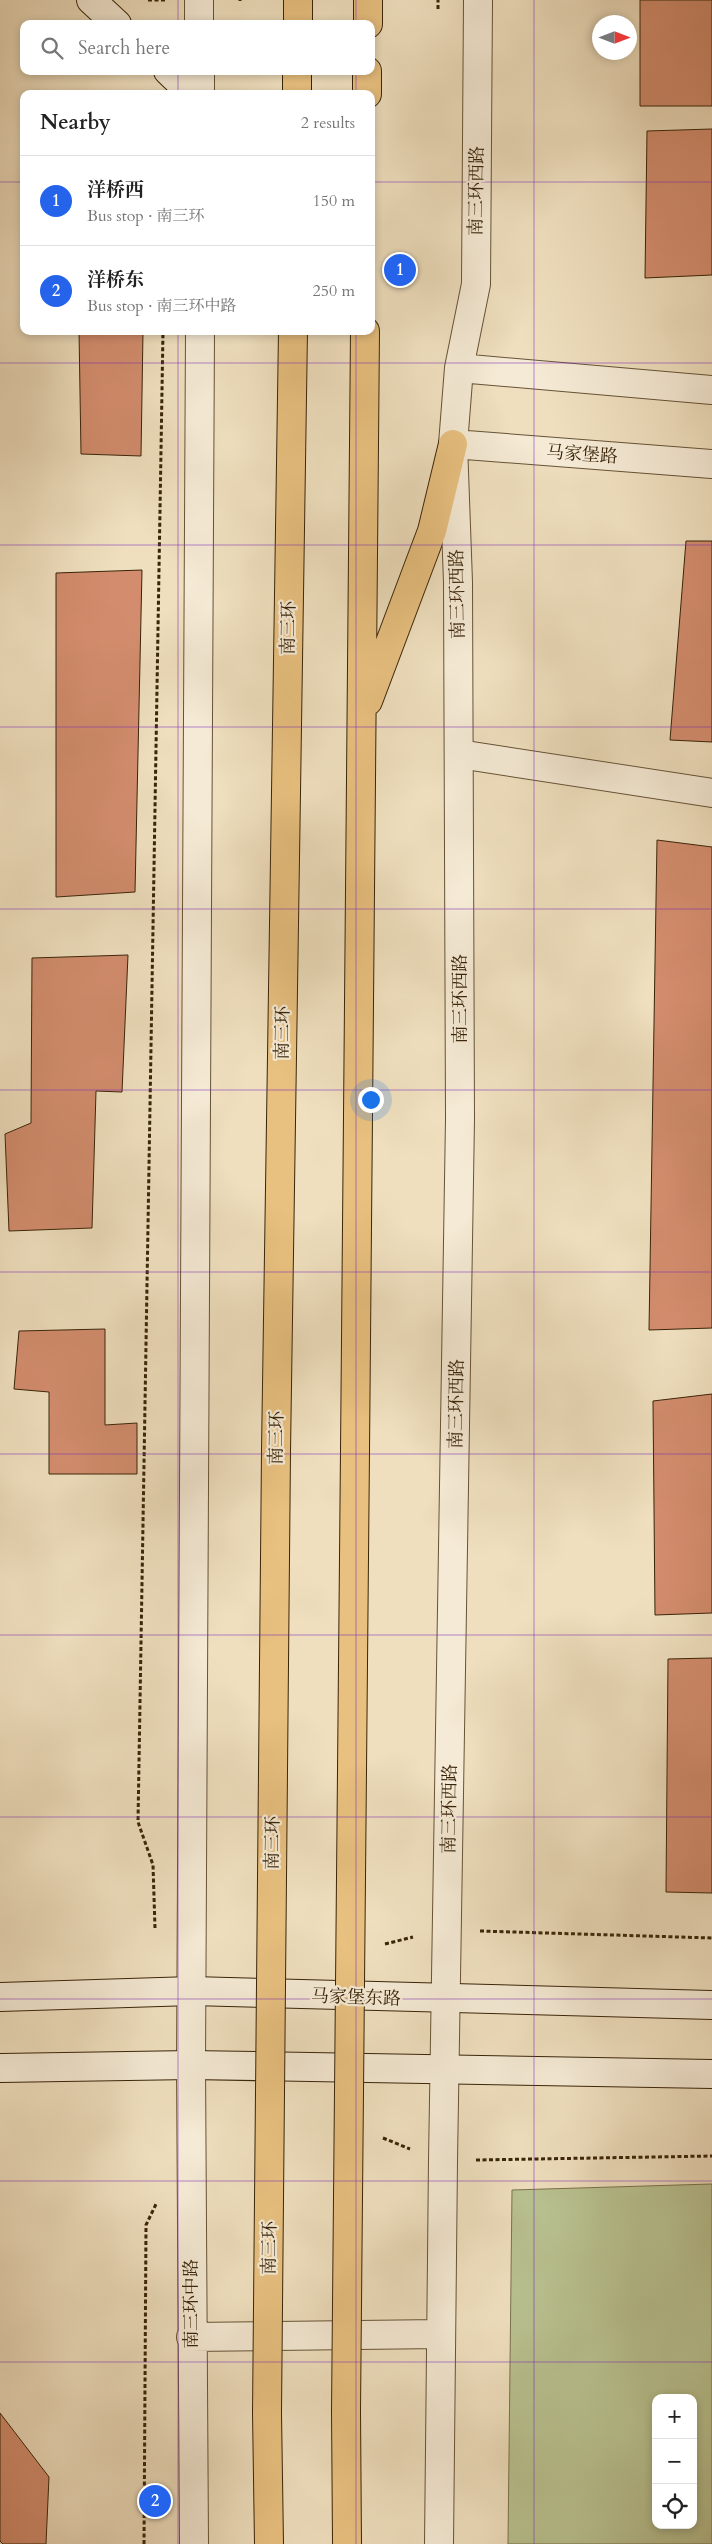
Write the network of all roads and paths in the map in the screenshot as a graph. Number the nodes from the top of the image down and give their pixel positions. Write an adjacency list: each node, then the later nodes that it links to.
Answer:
1 (91, 0): 10 (street)
2 (170, 0): 8 (path)
3 (199, 0): 11 (street)
4 (298, 0): 12 (highway)
5 (368, 0): 13 (highway)
6 (438, 0): 9 (path)
7 (478, 0): 26 (street, 南三环西路)
8 (148, 1)
9 (438, 9)
10 (113, 20)
11 (199, 20)
12 (298, 20)
13 (368, 20)
14 (172, 75): 18 (street)
15 (200, 75): 19 (street)
16 (297, 75): 20 (highway)
17 (367, 75): 21 (highway)
18 (188, 90)
19 (200, 90)
20 (297, 90)
21 (367, 90)
22 (163, 335): 33 (path)
23 (200, 335): 34 (street)
24 (293, 335): 47 (highway, 南三环, bridge)
25 (365, 335): 30 (highway)
26 (459, 368): 27 (street); 28 (street, 南三环西路)
27 (712, 390)
28 (453, 444): 29 (street, 马家堡路); 30 (highway); 31 (street, 南三环西路)
29 (712, 464)
30 (361, 719): 48 (highway, bridge)
31 (459, 754): 32 (street); 36 (street, 南三环西路)
32 (712, 793)
33 (156, 1934)
34 (192, 1991): 35 (street, 马家堡东路); 36 (street, 马家堡东路); 38 (street, 南三环中路)
35 (0, 1997)
36 (446, 2000): 37 (street, 马家堡东路); 40 (street, 南三环西路)
37 (712, 2005)
38 (191, 2064): 39 (street); 40 (street); 44 (street, 南三环中路)
39 (0, 2068)
40 (445, 2070): 41 (street); 43 (street)
41 (712, 2074)
42 (160, 2195): 45 (path)
43 (440, 2334): 44 (street); 49 (street)
44 (191, 2337): 46 (street, 南三环中路)
45 (144, 2544)
46 (194, 2544)
47 (269, 2544)
48 (347, 2544)
49 (439, 2544)

